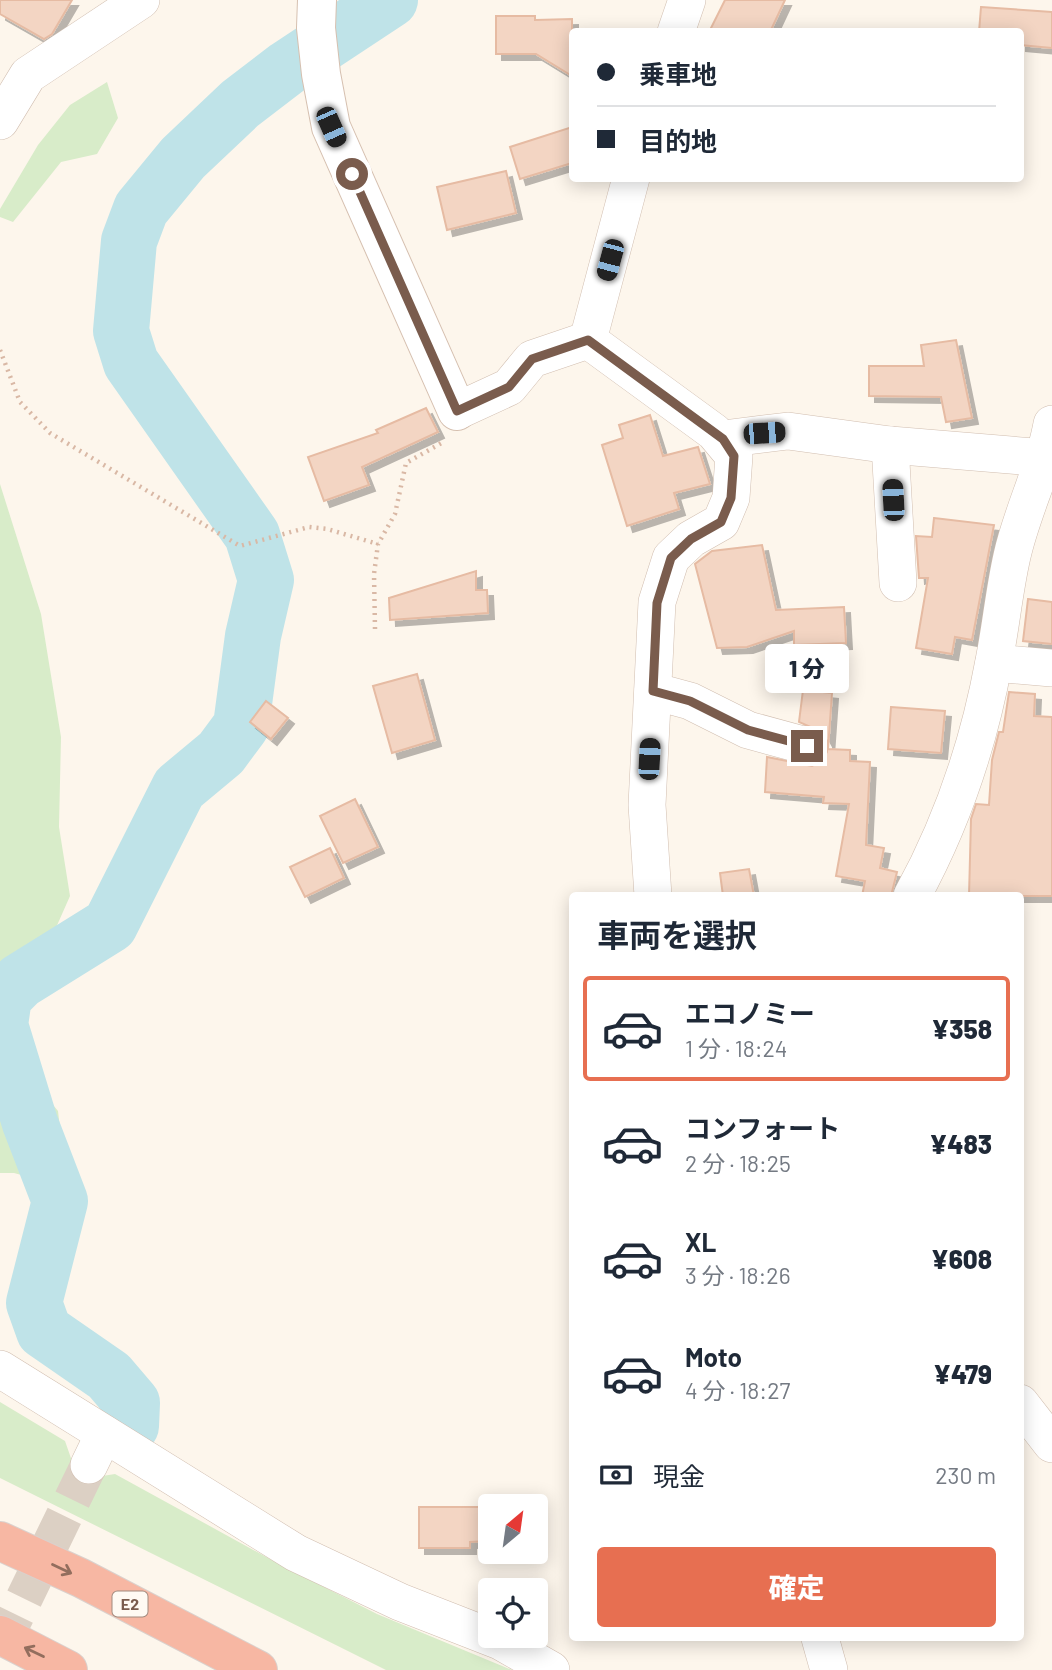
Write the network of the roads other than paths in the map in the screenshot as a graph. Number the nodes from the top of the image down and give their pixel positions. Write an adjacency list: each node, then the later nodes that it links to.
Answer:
1 (141, 0): 5 (street)
2 (687, 0): 4 (street)
3 (316, 14): 9 (street)
4 (677, 28)
5 (14, 66): 6 (street)
6 (0, 121)
7 (630, 182): 8 (street)
8 (588, 340): 9 (street); 10 (street)
9 (457, 411)
10 (723, 439): 12 (street); 16 (street)
11 (1049, 441): 12 (street); 14 (street)
12 (890, 446): 13 (street)
13 (898, 583)
14 (994, 663): 15 (street); 19 (street)
15 (1052, 668)
16 (653, 691): 17 (street); 18 (street)
17 (807, 746)
18 (653, 892)
19 (914, 892)
20 (0, 1369): 28 (street)
21 (1024, 1408): 22 (street)
22 (1052, 1444)
23 (0, 1541): 27 (highway, E2, one-way to 27)
24 (0, 1635): 26 (highway, one-way to 24)
25 (821, 1641): 29 (street)
26 (68, 1670)
27 (258, 1670)
28 (551, 1670)
29 (829, 1670)

